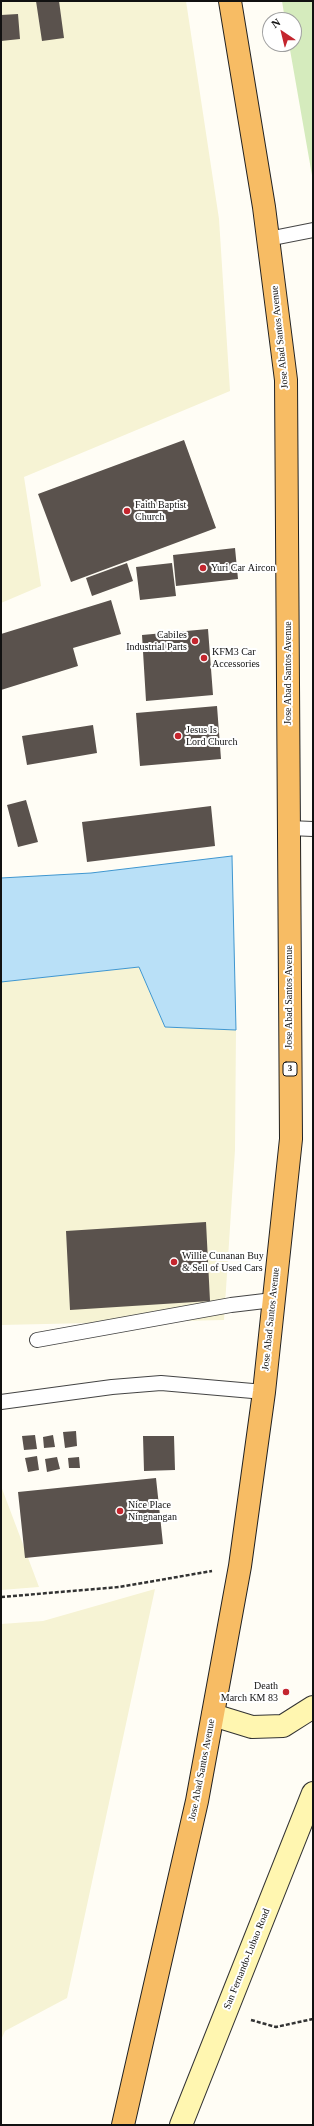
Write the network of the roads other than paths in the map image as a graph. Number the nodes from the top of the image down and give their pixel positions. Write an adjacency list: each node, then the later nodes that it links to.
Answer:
1 (230, 1): 3 (highway, Jose Abad Santos Avenue / 3)
2 (313, 230): 3 (lane)
3 (268, 239): 4 (highway, Jose Abad Santos Avenue / 3)
4 (288, 828): 5 (lane); 6 (highway, Jose Abad Santos Avenue / 3)
5 (313, 829)
6 (273, 1300): 7 (lane); 8 (highway, Jose Abad Santos Avenue / 3)
7 (37, 1340)
8 (264, 1392): 9 (lane); 11 (highway, Jose Abad Santos Avenue / 3)
9 (1, 1402)
10 (313, 1708): 11 (main road)
11 (213, 1715): 13 (highway, Jose Abad Santos Avenue / 3)
12 (313, 1793): 14 (main road, San Fernando-Lubao Road)
13 (123, 2125)
14 (181, 2125)

